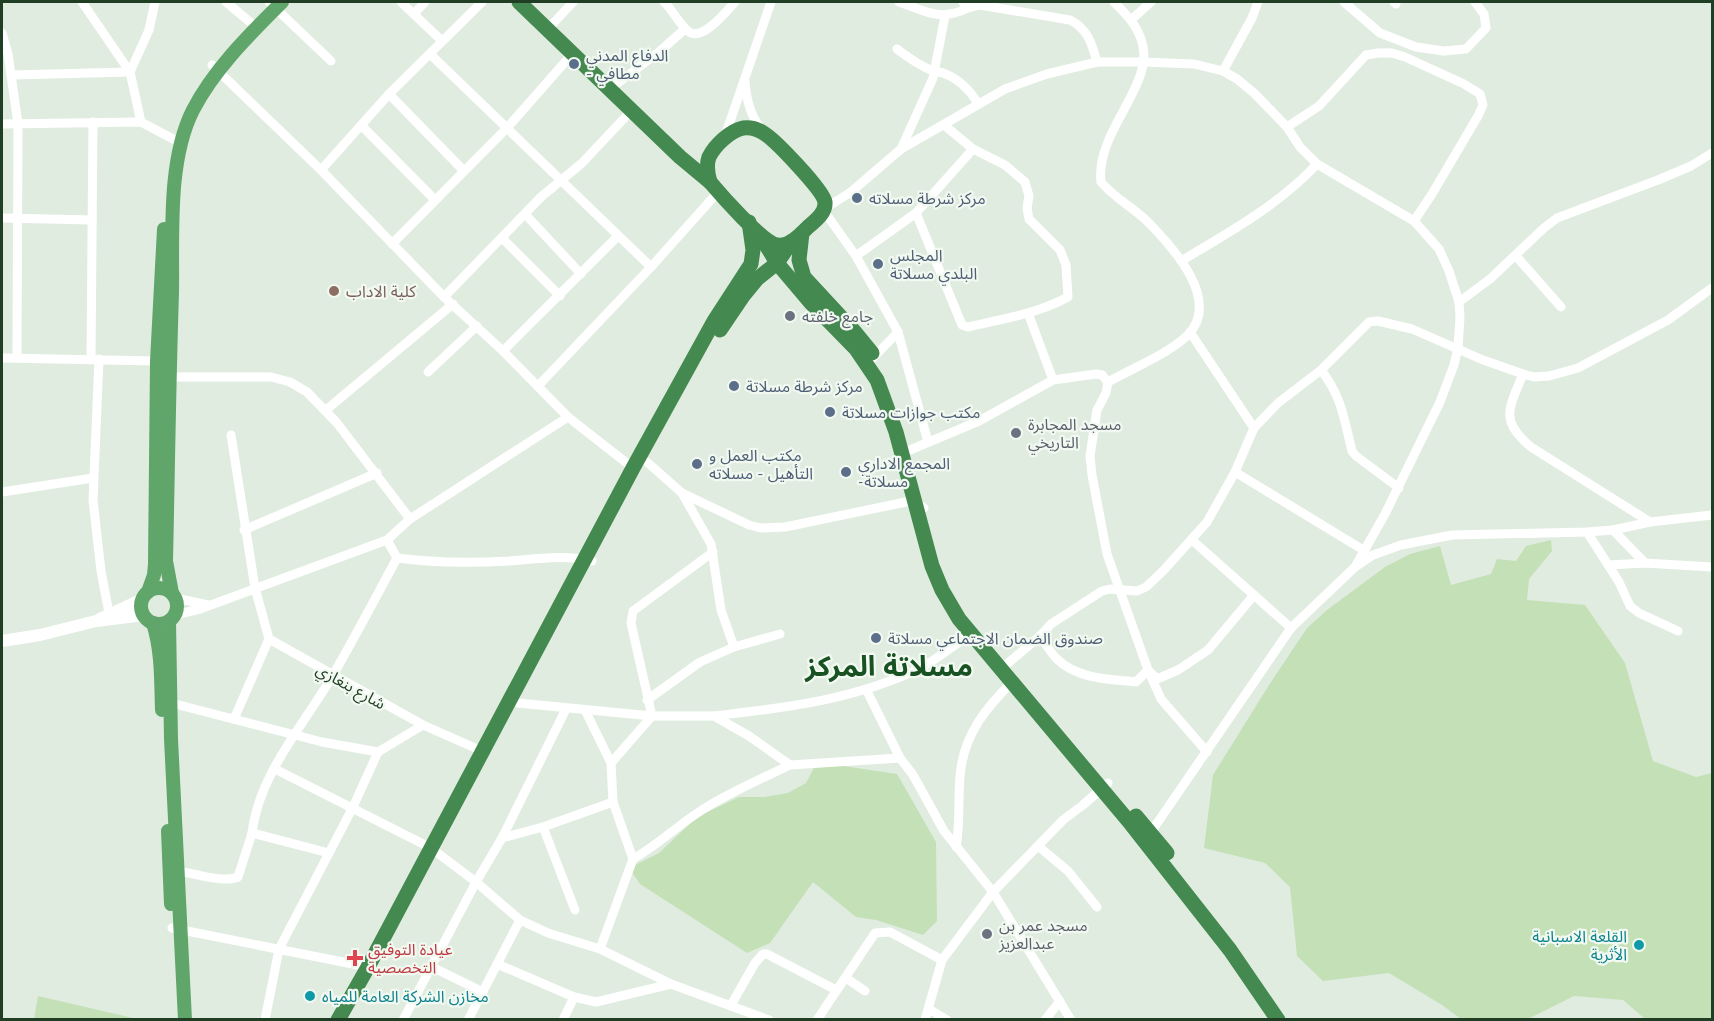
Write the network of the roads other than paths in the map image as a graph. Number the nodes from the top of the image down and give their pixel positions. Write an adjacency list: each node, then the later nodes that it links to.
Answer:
1 (82, 2): 36 (street)
2 (155, 2): 36 (street)
3 (226, 2): 23 (street)
4 (401, 2): 20 (street)
5 (425, 2): 20 (street)
6 (482, 2): 27 (street)
7 (519, 2): 24 (highway)
8 (573, 2): 24 (street)
9 (664, 2): 25 (street)
10 (735, 2): 25 (street)
11 (771, 2): 39 (street)
12 (899, 2): 21 (street)
13 (1114, 2): 22 (street)
14 (1151, 2): 22 (street)
15 (1258, 2): 35 (street)
16 (1344, 2): 17 (street)
17 (1475, 2)
18 (275, 4): 23 (main road); 31 (street); 34 (main road)
19 (966, 5): 21 (street); 32 (street)
20 (414, 14): 27 (street)
21 (945, 16): 37 (street)
22 (1131, 20): 33 (street)
23 (250, 22): 34 (main road)
24 (548, 28): 29 (highway)
25 (685, 29): 40 (street)
26 (2, 33): 38 (street)
27 (442, 41): 30 (street)
28 (897, 49): 37 (street)
29 (573, 53): 40 (highway); 51 (street)
30 (430, 54): 41 (street); 51 (street)
31 (331, 61)
32 (1097, 62): 33 (street); 42 (street)
33 (1144, 62): 35 (street); 81 (street)
34 (215, 68): 53 (main road); 61 (street); 105 (main road)
35 (1223, 71): 50 (street)
36 (130, 72): 38 (street); 45 (street)
37 (934, 72): 42 (street); 55 (street)
38 (12, 75): 47 (street)
39 (745, 78): 52 (street); 54 (street)
40 (610, 89): 43 (highway)
41 (389, 94): 49 (street); 62 (street)
42 (978, 104): 48 (street)
43 (632, 110): 59 (highway); 63 (street)
44 (93, 122): 45 (street); 47 (street); 71 (street)
45 (141, 122): 53 (street)
46 (2, 124): 47 (street)
47 (18, 124): 69 (street)
48 (944, 125): 55 (street); 56 (street)
49 (362, 126): 61 (street); 65 (street)
50 (1287, 127): 60 (street); 72 (street)
51 (507, 128): 62 (street); 63 (street)
52 (764, 133): 54 (highway); 66 (highway)
53 (172, 139): 101 (main road)
54 (724, 139): 58 (highway)
55 (901, 149): 66 (street)
56 (973, 149): 67 (street); 91 (street)
57 (1713, 153): 80 (street)
58 (709, 157): 59 (highway); 64 (highway)
59 (680, 158): 64 (highway)
60 (1317, 164): 72 (street); 81 (street)
61 (321, 170): 78 (street)
62 (463, 170): 65 (street)
63 (562, 179): 68 (street); 75 (street)
64 (714, 187): 73 (highway); 83 (street)
65 (435, 200): 78 (street)
66 (824, 210): 76 (highway); 79 (street)
67 (916, 213): 79 (street); 91 (street)
68 (525, 214): 77 (street); 84 (street)
69 (18, 217): 70 (street); 71 (street); 97 (street)
70 (2, 218)
71 (92, 220): 99 (street)
72 (1414, 221): 88 (street)
73 (749, 222): 74 (highway); 109 (highway)
74 (760, 235): 76 (highway); 82 (highway)
75 (618, 236): 83 (street); 84 (street)
76 (797, 237): 82 (highway); 100 (highway)
77 (502, 238): 86 (street); 87 (street)
78 (392, 244): 87 (street)
79 (856, 256): 93 (street)
80 (1516, 256): 88 (street); 90 (street)
81 (1181, 261): 94 (street)
82 (777, 263): 100 (highway); 109 (highway)
83 (651, 267): 108 (street)
84 (581, 274): 86 (street)
85 (1713, 288): 104 (street)
86 (560, 296): 96 (street)
87 (444, 297): 89 (street)
88 (1459, 302): 95 (street)
89 (453, 304): 92 (street); 110 (street)
90 (1561, 308)
91 (1028, 313): 106 (street)
92 (477, 326): 96 (street); 103 (street)
93 (898, 332): 100 (street); 114 (street)
94 (1190, 332): 107 (street); 112 (street)
95 (1458, 348): 102 (street); 104 (street); 120 (street)
96 (503, 351): 108 (street)
97 (17, 357): 98 (street); 99 (street)
98 (2, 358)
99 (95, 359): 101 (street); 119 (street)
100 (871, 360): 115 (highway); 123 (highway)
101 (158, 361): 105 (main road)
102 (1321, 370): 112 (street); 120 (street)
103 (428, 372)
104 (1522, 374): 126 (street)
105 (163, 377): 110 (street); 143 (main road); 144 (main road)
106 (1053, 380): 107 (street); 114 (street)
107 (1108, 381): 141 (street)
108 (538, 386): 111 (street)
109 (677, 400): 116 (highway)
110 (326, 410): 118 (street)
111 (568, 417): 116 (street); 125 (street)
112 (1254, 428): 117 (street)
113 (231, 435): 127 (street)
114 (928, 442): 115 (street)
115 (910, 450): 123 (highway)
116 (640, 465): 122 (street); 135 (highway)
117 (1235, 472): 131 (street); 132 (street)
118 (376, 473): 125 (street); 127 (street)
119 (93, 478): 121 (street); 146 (street)
120 (1399, 488): 132 (street)
121 (2, 492)
122 (682, 493): 123 (street); 133 (street)
123 (920, 505): 151 (highway)
124 (1713, 515): 126 (street)
125 (410, 519): 130 (street)
126 (1650, 522): 128 (street)
127 (244, 530): 140 (street)
128 (1613, 530): 129 (street); 136 (street)
129 (1587, 532): 137 (street); 138 (street)
130 (387, 540): 134 (street); 140 (street)
131 (1192, 540): 141 (street); 142 (street)
132 (1365, 551): 138 (street)
133 (713, 552): 157 (street); 163 (street)
134 (397, 558): 135 (street); 160 (street)
135 (588, 560): 165 (highway); 174 (highway)
136 (1645, 563): 137 (street); 139 (street)
137 (1609, 565): 152 (street)
138 (1355, 567): 150 (street)
139 (1713, 567)
140 (255, 588): 145 (street); 155 (street)
141 (1118, 590): 154 (street); 159 (street)
142 (1254, 595): 150 (street); 159 (street)
143 (146, 596): 144 (main road); 146 (main road); 148 (main road)
144 (174, 596): 145 (street); 147 (main road)
145 (208, 605): 147 (street)
146 (109, 613): 149 (main road)
147 (172, 618): 148 (main road); 164 (main road)
148 (149, 619): 149 (main road); 173 (main road)
149 (96, 621): 156 (main road)
150 (1291, 627): 176 (street)
151 (974, 631): 158 (highway); 161 (highway); 162 (street)
152 (1678, 631)
153 (780, 634): 157 (street)
154 (1040, 636): 158 (street); 159 (street)
155 (269, 639): 160 (street, شارع بنغازي); 170 (street)
156 (2, 641)
157 (734, 647): 163 (street)
158 (1007, 664): 181 (highway)
159 (1148, 670): 176 (street)
160 (333, 676): 171 (street, شارع بنغازي); 172 (street)
161 (1012, 682): 181 (highway); 189 (street)
162 (866, 689): 169 (street); 177 (street)
163 (647, 700): 168 (street)
164 (171, 703): 170 (street); 173 (main road)
165 (518, 704): 166 (street); 190 (highway)
166 (566, 709): 167 (street); 187 (street)
167 (585, 710): 168 (street); 178 (street)
168 (652, 716): 169 (street); 178 (street)
169 (714, 716): 179 (street)
170 (234, 719): 172 (street)
171 (423, 725): 174 (street, شارع بنغازي); 175 (street)
172 (295, 735): 175 (street); 180 (street)
173 (168, 739): 193 (main road); 199 (main road)
174 (482, 751): 190 (highway)
175 (378, 752): 183 (street)
176 (1207, 752): 186 (street)
177 (900, 758): 179 (street); 189 (street)
178 (611, 763): 182 (street)
179 (790, 765): 192 (street)
180 (274, 769): 183 (street); 185 (street)
181 (1105, 787): 186 (highway); 188 (street)
182 (613, 802): 184 (street); 192 (street)
183 (353, 807): 190 (street); 191 (street)
184 (543, 827): 187 (street); 197 (street)
185 (252, 833): 191 (street); 193 (street)
186 (1148, 836): 230 (highway); 231 (highway)
187 (502, 838): 194 (street)
188 (1038, 846): 195 (street); 196 (street)
189 (956, 847): 195 (street)
190 (435, 850): 194 (street); 204 (highway); 220 (highway)
191 (329, 853): 201 (street)
192 (633, 859): 200 (street)
193 (179, 871): 199 (main road)
194 (476, 882): 198 (street); 205 (street)
195 (993, 892): 202 (street); 213 (street)
196 (1097, 907)
197 (575, 910)
198 (520, 920): 200 (street); 203 (street)
199 (176, 928): 201 (street); 208 (main road)
200 (600, 948): 207 (street)
201 (279, 949): 204 (street); 218 (street)
202 (942, 960): 206 (street); 215 (street)
203 (498, 964): 211 (street); 212 (street)
204 (368, 967): 219 (highway)
205 (432, 967): 211 (street); 221 (street)
206 (846, 978): 209 (street); 210 (street)
207 (670, 984): 212 (street); 214 (street)
208 (179, 987): 216 (main road); 217 (main road)
209 (836, 990): 214 (street); 225 (street)
210 (865, 991)
211 (483, 992): 222 (street)
212 (574, 997): 223 (street)
213 (1060, 1001): 228 (street); 229 (street)
214 (731, 1005): 224 (street)
215 (929, 1009): 226 (street); 227 (street)
216 (176, 1020)
217 (185, 1020)
218 (265, 1020)
219 (338, 1020)
220 (349, 1020)
221 (403, 1020)
222 (468, 1020)
223 (563, 1020)
224 (769, 1020)
225 (818, 1020)
226 (925, 1020)
227 (947, 1020)
228 (1045, 1020)
229 (1071, 1020)
230 (1278, 1020)
231 (1290, 1020)

